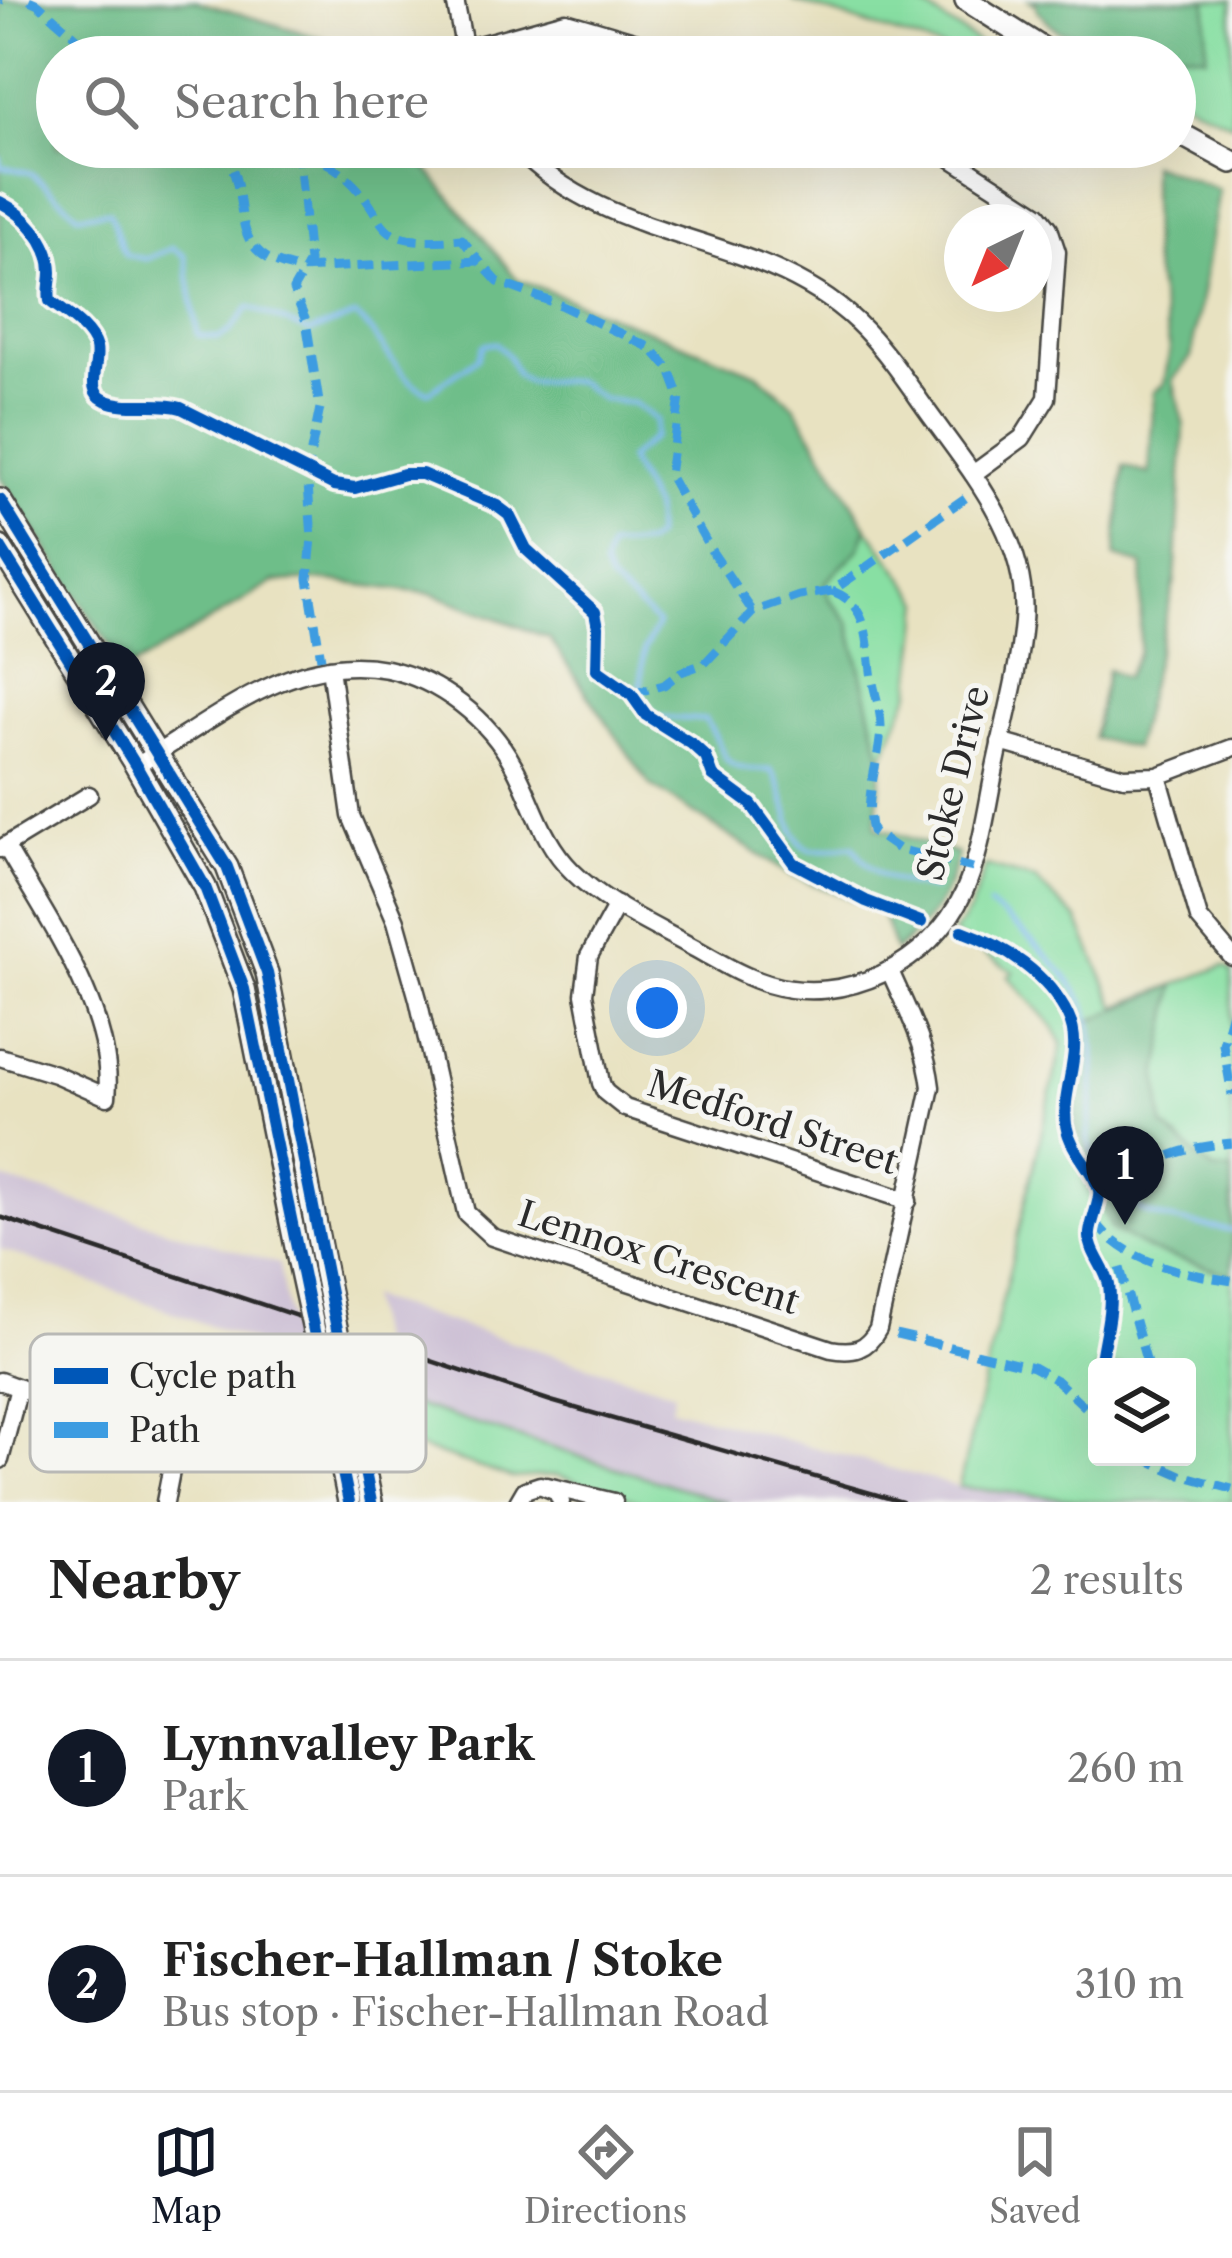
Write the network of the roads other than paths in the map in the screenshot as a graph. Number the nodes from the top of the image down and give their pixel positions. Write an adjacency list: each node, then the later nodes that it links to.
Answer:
1 (455, 0): 3 (street)
2 (966, 0): 6 (main road)
3 (462, 36)
4 (519, 36): 5 (street)
5 (617, 36)
6 (1022, 36)
7 (1196, 142): 8 (main road)
8 (1232, 162)
9 (540, 168): 11 (street, Stoke Drive)
10 (967, 168): 11 (street)
11 (973, 475): 15 (street, Stoke Drive)
12 (0, 500): 17 (main road)
13 (0, 547): 18 (main road)
14 (330, 668): 17 (street, Stoke Drive); 22 (street, Stoke Drive); 26 (street, Lennox Crescent)
15 (1000, 742): 19 (street); 24 (street, Stoke Drive)
16 (1232, 748): 19 (street)
17 (159, 753): 18 (street, Stoke Drive); 28 (main road, bridge)
18 (136, 766): 27 (main road, bridge)
19 (1157, 776): 23 (street)
20 (89, 795): 21 (street)
21 (3, 848): 25 (street)
22 (617, 904): 24 (street, Stoke Drive); 26 (street, Medford Street)
23 (1232, 957)
24 (890, 971): 26 (street, Lennox Crescent)
25 (0, 1057)
26 (908, 1201)
27 (321, 1334)
28 (330, 1334)
29 (0, 1381): 30 (street)
30 (19, 1388): 31 (street); 32 (street)
31 (30, 1392)
32 (0, 1460)
33 (171, 1472): 37 (street)
34 (345, 1472): 38 (main road)
35 (362, 1472): 39 (main road)
36 (547, 1486): 40 (street); 41 (street); 42 (street)
37 (164, 1502)
38 (349, 1502)
39 (371, 1502)
40 (518, 1502)
41 (561, 1502)
42 (614, 1502)

